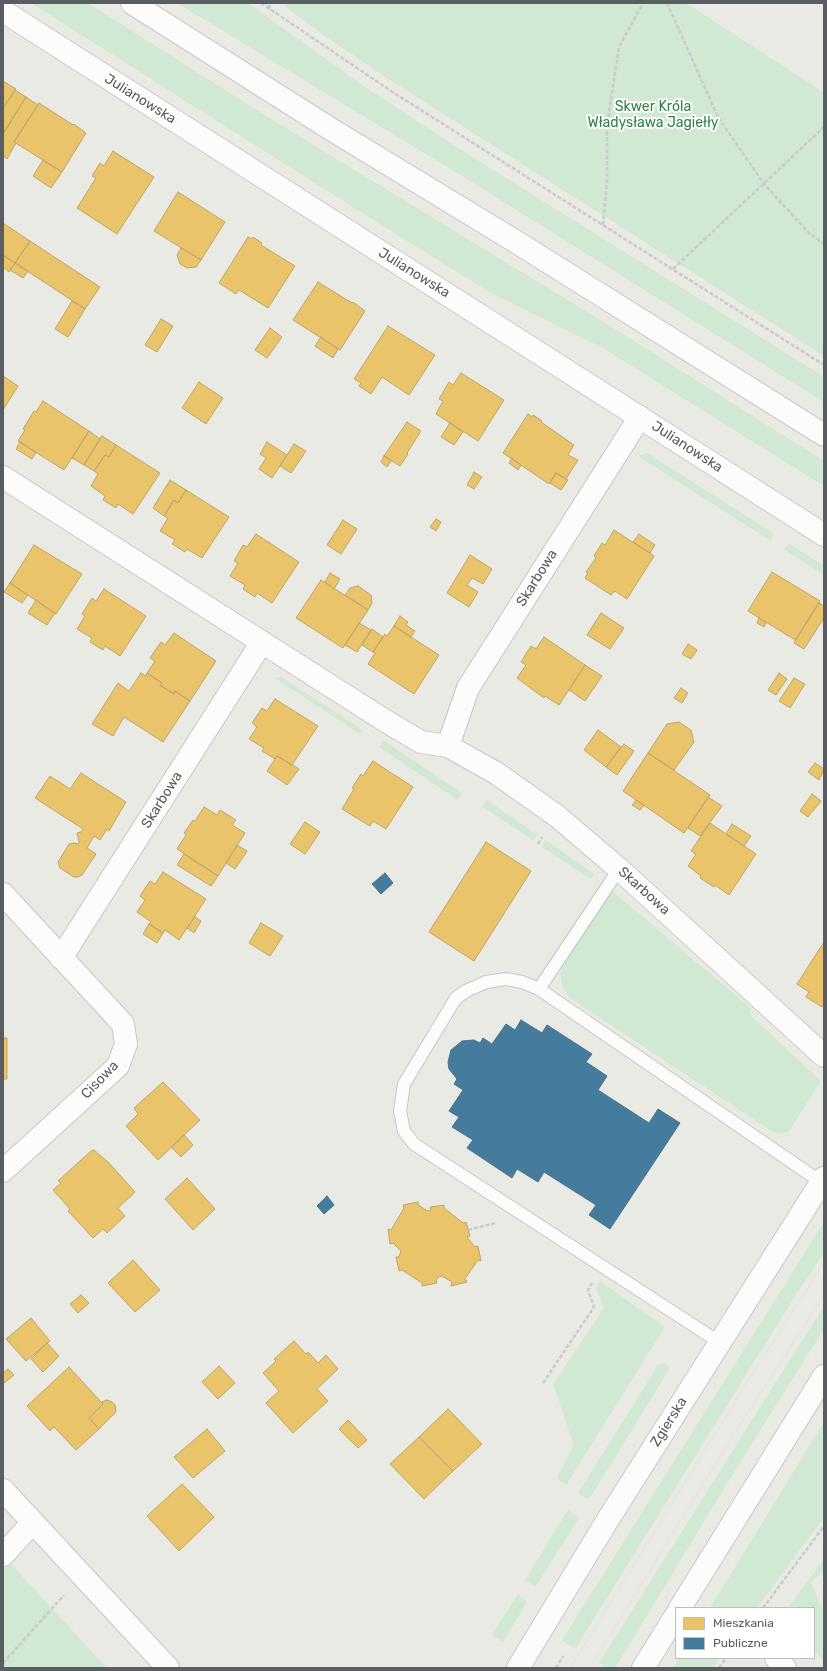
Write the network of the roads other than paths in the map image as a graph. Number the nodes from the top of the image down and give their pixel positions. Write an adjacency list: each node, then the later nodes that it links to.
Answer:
1 (132, 3): 4 (main road)
2 (3, 11): 3 (main road, Julianowska)
3 (640, 417): 6 (main road, Julianowska); 8 (main road, Skarbowa)
4 (824, 435)
5 (3, 477): 7 (main road, Skarbowa)
6 (824, 535)
7 (262, 642): 8 (main road, Skarbowa); 11 (main road, Skarbowa)
8 (448, 746): 9 (main road, Skarbowa)
9 (619, 868): 12 (lane); 13 (main road, Skarbowa)
10 (3, 894): 11 (main road, Cisowa)
11 (61, 958): 14 (main road, Cisowa)
12 (539, 989): 15 (lane); 16 (lane)
13 (824, 1056)
14 (3, 1171)
15 (823, 1180): 16 (main road, Zgierska)
16 (720, 1342): 25 (main road, Zgierska)
17 (824, 1376): 21 (main road)
18 (3, 1490): 19 (main road)
19 (33, 1522): 20 (main road); 24 (main road)
20 (3, 1555)
21 (681, 1607)
22 (675, 1617): 26 (main road)
23 (777, 1659): 27 (main road)
24 (168, 1668)
25 (518, 1668)
26 (643, 1668)
27 (785, 1668)

